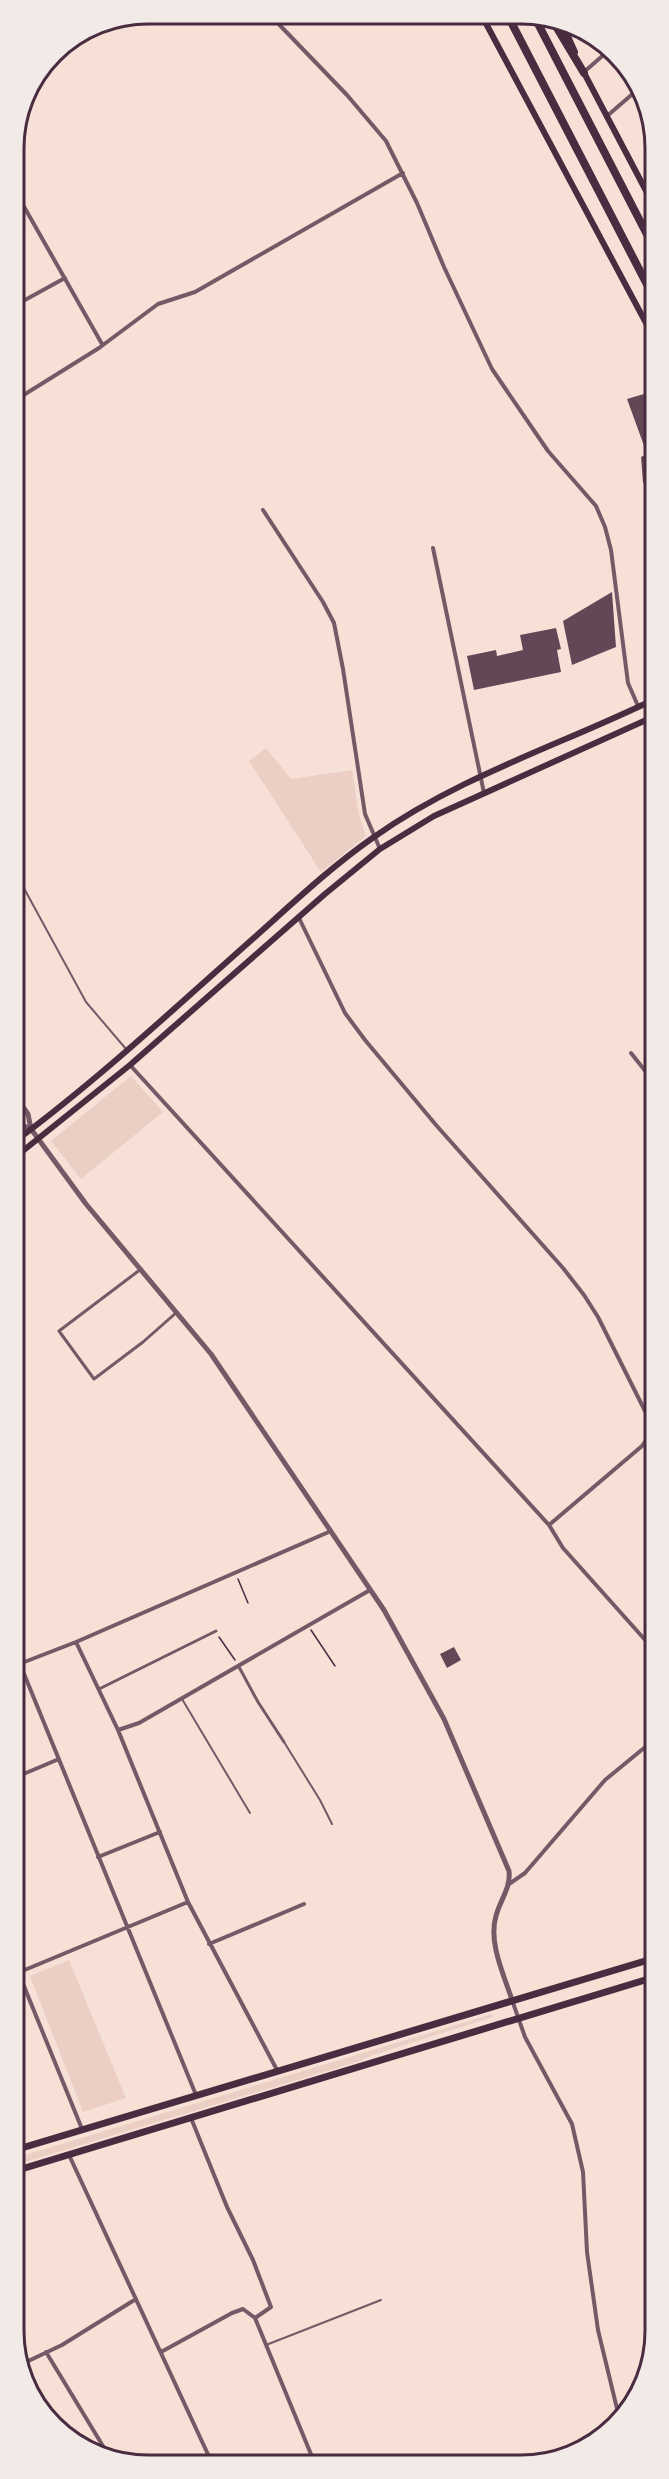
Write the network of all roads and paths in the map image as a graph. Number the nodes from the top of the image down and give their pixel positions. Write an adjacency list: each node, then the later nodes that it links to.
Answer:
1 (280, 24): 11 (street)
2 (486, 24): 18 (main road)
3 (512, 24): 16 (highway)
4 (539, 25): 14 (highway)
5 (558, 30): 8 (highway)
6 (567, 33): 8 (main road)
7 (603, 55): 8 (street)
8 (584, 73): 10 (main road)
9 (632, 94): 10 (street)
10 (606, 117): 12 (main road)
11 (403, 173): 19 (street); 24 (street)
12 (645, 185)
13 (24, 206): 15 (street)
14 (645, 231)
15 (65, 278): 17 (street); 19 (street)
16 (645, 281)
17 (24, 301)
18 (645, 321)
19 (102, 344): 20 (street)
20 (24, 395)
21 (263, 510): 28 (street)
22 (433, 548): 26 (street)
23 (645, 704): 24 (main road)
24 (638, 707): 26 (main road)
25 (645, 721): 27 (main road)
26 (479, 776): 27 (street); 28 (main road)
27 (484, 793): 29 (main road)
28 (373, 837): 29 (street); 32 (main road)
29 (380, 849): 31 (main road)
30 (24, 888): 32 (lane)
31 (298, 918): 34 (main road); 44 (street)
32 (126, 1049): 38 (main road)
33 (631, 1053): 35 (street)
34 (130, 1065): 40 (main road); 46 (street)
35 (645, 1071)
36 (24, 1108): 38 (street)
37 (24, 1126): 38 (street)
38 (32, 1129): 39 (main road); 40 (street)
39 (24, 1135)
40 (39, 1139): 41 (main road); 42 (street)
41 (24, 1150)
42 (141, 1269): 43 (street); 43 (street)
43 (177, 1312): 47 (street)
44 (645, 1411)
45 (645, 1440): 46 (street)
46 (549, 1525): 53 (street)
47 (331, 1531): 48 (street); 49 (street)
48 (235, 1573): 50 (path); 54 (street)
49 (370, 1590): 51 (street); 70 (street)
50 (248, 1603)
51 (307, 1624): 56 (street); 57 (path)
52 (216, 1631): 56 (path); 59 (street)
53 (645, 1640)
54 (76, 1642): 55 (street); 59 (street)
55 (24, 1662)
56 (239, 1666): 60 (street); 62 (street)
57 (336, 1666)
58 (24, 1674): 64 (street)
59 (99, 1689): 61 (street)
60 (182, 1699): 61 (street); 66 (lane)
61 (118, 1730): 68 (street)
62 (284, 1742): 67 (lane)
63 (645, 1747): 70 (street)
64 (58, 1759): 65 (street); 69 (street)
65 (24, 1774)
66 (250, 1812)
67 (332, 1824)
68 (160, 1832): 69 (street); 71 (street)
69 (98, 1857): 73 (street)
70 (509, 1884): 79 (street)
71 (188, 1902): 73 (street); 74 (street)
72 (304, 1904): 74 (street)
73 (127, 1927): 76 (street); 82 (street)
74 (209, 1944): 81 (street)
75 (645, 1961): 79 (highway)
76 (24, 1970)
77 (645, 1981): 80 (highway)
78 (24, 1992): 84 (street)
79 (512, 2000): 80 (street); 81 (highway)
80 (518, 2019): 83 (highway); 95 (street)
81 (278, 2070): 82 (highway)
82 (195, 2095): 84 (highway)
83 (191, 2118): 86 (highway); 90 (street)
84 (82, 2129): 85 (highway)
85 (24, 2147)
86 (69, 2155): 87 (highway); 88 (street)
87 (24, 2168)
88 (136, 2300): 92 (street); 93 (street)
89 (381, 2300): 91 (lane)
90 (255, 2318): 91 (street); 93 (street)
91 (266, 2345): 98 (street)
92 (46, 2352): 94 (street); 96 (street)
93 (160, 2352): 97 (street)
94 (28, 2361)
95 (617, 2409)
96 (103, 2446)
97 (208, 2455)
98 (312, 2455)

